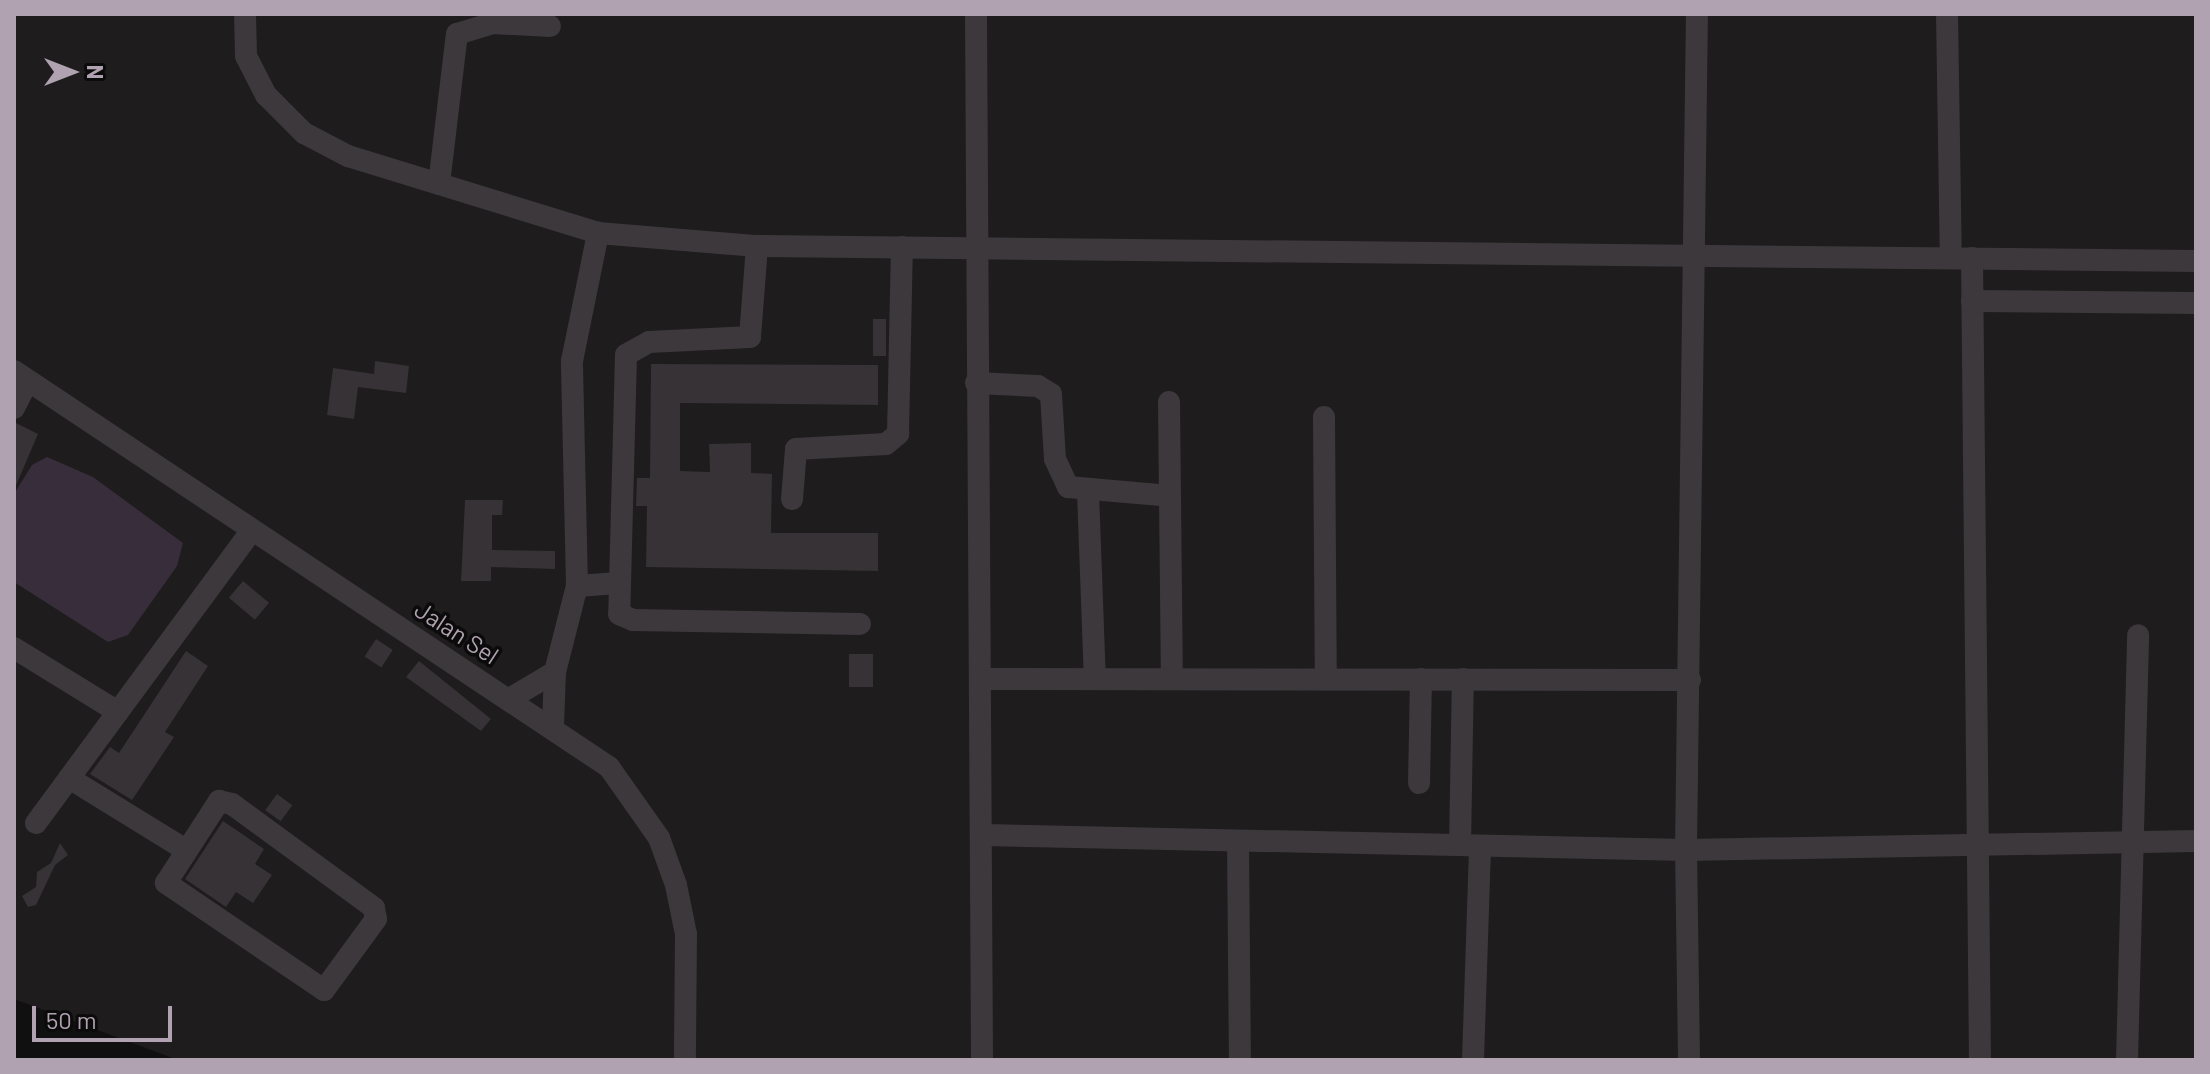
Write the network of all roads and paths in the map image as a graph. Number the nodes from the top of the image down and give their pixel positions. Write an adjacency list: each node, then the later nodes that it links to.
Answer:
1 (245, 14): 6 (street)
2 (976, 14): 10 (street)
3 (1697, 14): 11 (street)
4 (1947, 14): 12 (street)
5 (550, 26): 6 (street)
6 (439, 184): 7 (street)
7 (598, 233): 8 (street); 26 (street)
8 (757, 246): 9 (street); 25 (street)
9 (902, 247): 10 (street); 23 (street)
10 (974, 247): 11 (street); 17 (street)
11 (1697, 254): 12 (street); 37 (street)
12 (1961, 258): 13 (street); 14 (street)
13 (2196, 261)
14 (1972, 301): 15 (street); 48 (street)
15 (2196, 303)
16 (21, 376): 19 (street); 24 (street, Jalan Sel)
17 (976, 383): 21 (street); 31 (street)
18 (1169, 402): 22 (street)
19 (14, 408)
20 (1324, 417): 34 (street)
21 (1088, 492): 22 (street); 32 (street)
22 (1170, 496): 33 (street)
23 (792, 499)
24 (252, 530): 38 (street, Jalan Sel); 39 (street)
25 (619, 583): 26 (street); 27 (street)
26 (577, 586): 30 (street)
27 (860, 624)
28 (2138, 635): 47 (street)
29 (14, 648): 39 (street)
30 (555, 672): 38 (street); 40 (street)
31 (982, 679): 32 (street); 44 (street)
32 (1095, 679): 33 (street)
33 (1172, 679): 34 (street)
34 (1326, 679): 35 (street)
35 (1421, 679): 36 (street); 42 (street)
36 (1463, 679): 37 (street); 49 (street)
37 (1690, 680): 51 (street)
38 (511, 698): 40 (street, Jalan Sel)
39 (118, 712): 41 (street)
40 (553, 726): 52 (street, Jalan Sel)
41 (69, 778): 43 (street); 50 (street)
42 (1419, 783)
43 (36, 823)
44 (984, 835): 45 (street); 53 (street)
45 (1238, 841): 49 (street); 54 (street)
46 (2196, 841): 47 (street)
47 (2133, 842): 48 (street); 58 (street)
48 (1981, 845): 51 (street); 57 (street)
49 (1470, 846): 51 (street); 55 (street)
50 (186, 850): 50 (street)
51 (1686, 850): 56 (street)
52 (685, 1060)
53 (982, 1060)
54 (1240, 1060)
55 (1473, 1060)
56 (1689, 1060)
57 (1980, 1060)
58 (2127, 1060)

